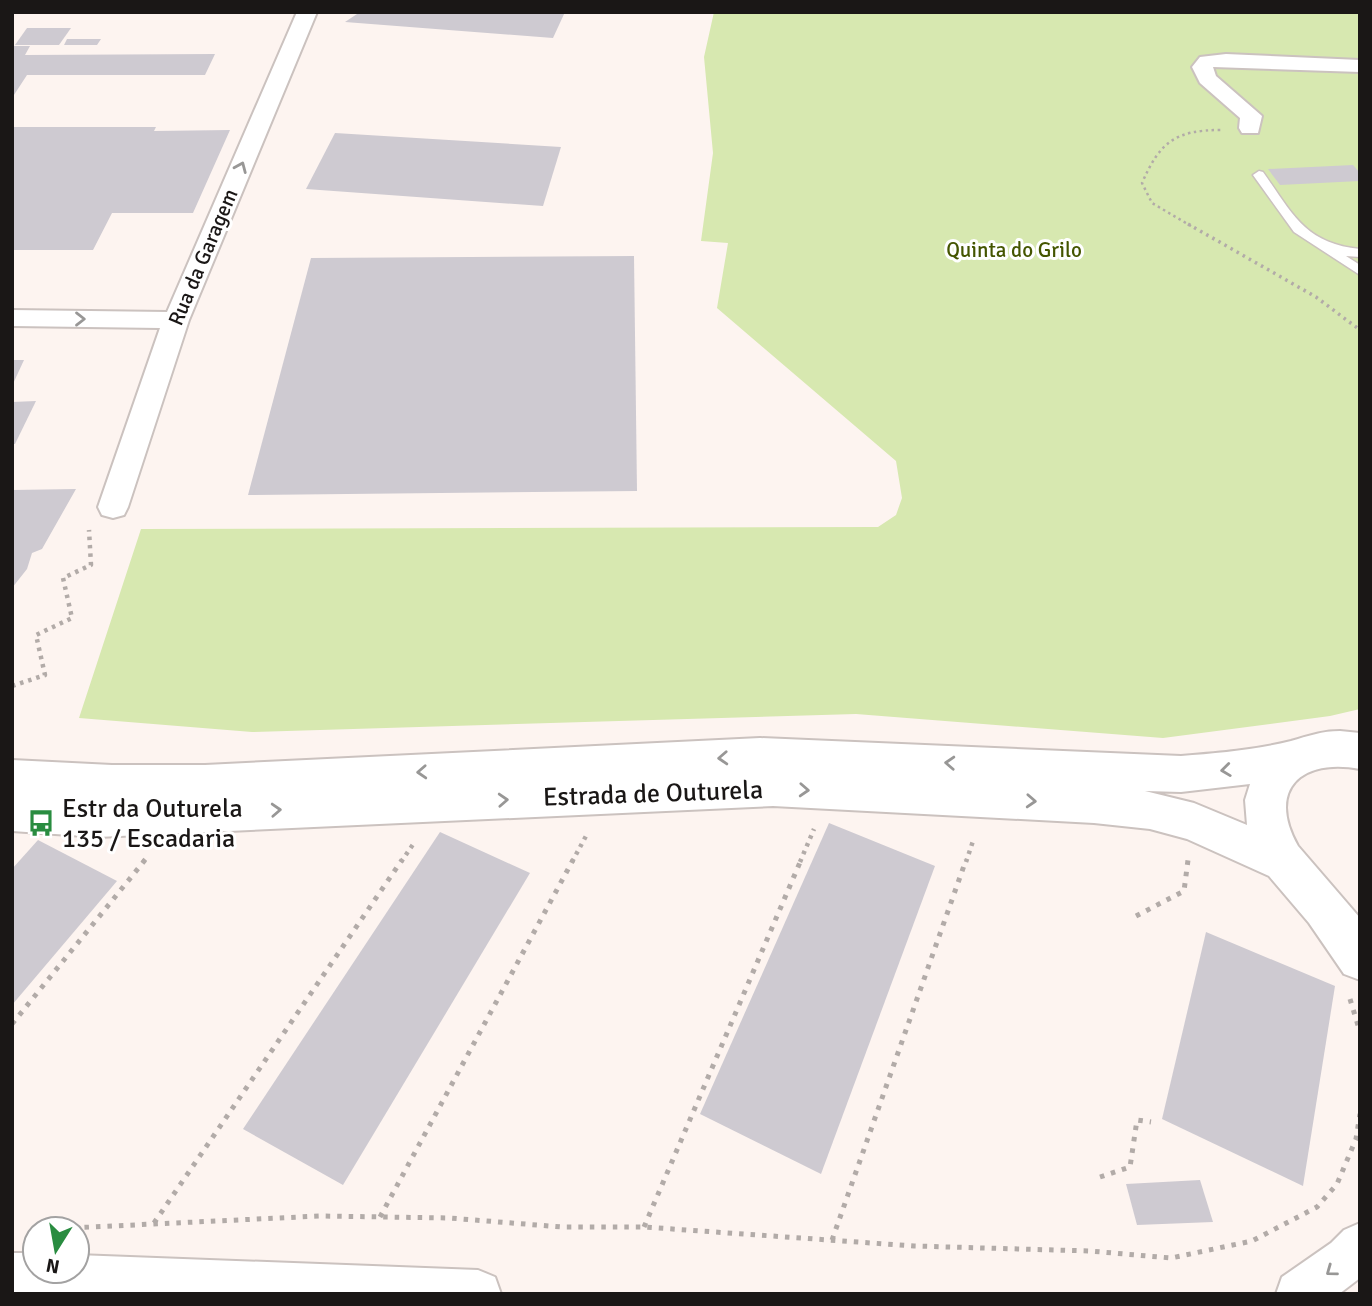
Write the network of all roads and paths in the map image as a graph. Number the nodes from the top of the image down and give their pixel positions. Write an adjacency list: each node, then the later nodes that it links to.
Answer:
1 (307, 12): 9 (street, Rua da Garagem, one-way to 1)
2 (1360, 66): 3 (street)
3 (1250, 128): 10 (path)
4 (1259, 175): 5 (lane)
5 (1331, 251): 6 (lane); 7 (lane)
6 (1360, 253)
7 (1360, 271)
8 (12, 318): 9 (street, one-way to 9)
9 (176, 320): 11 (street, Rua da Garagem)
10 (1360, 330)
11 (101, 514): 12 (path)
12 (12, 686)
13 (1357, 750): 14 (street, Estrada de Outurela)
14 (1293, 758): 15 (street, Estrada de Outurela, one-way to 15); 23 (street)
15 (12, 778)
16 (12, 812): 23 (street, Estrada de Outurela, one-way to 23)
17 (817, 823): 35 (path)
18 (590, 829): 32 (path)
19 (976, 834): 36 (path)
20 (417, 838): 33 (path)
21 (151, 852): 27 (path)
22 (1189, 855): 24 (path)
23 (1298, 876): 25 (street, Estrada de Outurela); 26 (street)
24 (1136, 916)
25 (1360, 917)
26 (1352, 973): 28 (path)
27 (12, 1024)
28 (1360, 1032)
29 (1360, 1114): 36 (path)
30 (1151, 1122): 31 (path)
31 (1100, 1177)
32 (380, 1217): 33 (path); 35 (path)
33 (154, 1224): 34 (path)
34 (91, 1227)
35 (644, 1227): 36 (path)
36 (832, 1240)
37 (1360, 1246): 41 (street, one-way to 41)
38 (91, 1284): 39 (street)
39 (410, 1293): 40 (street)
40 (478, 1294)
41 (1299, 1294)

